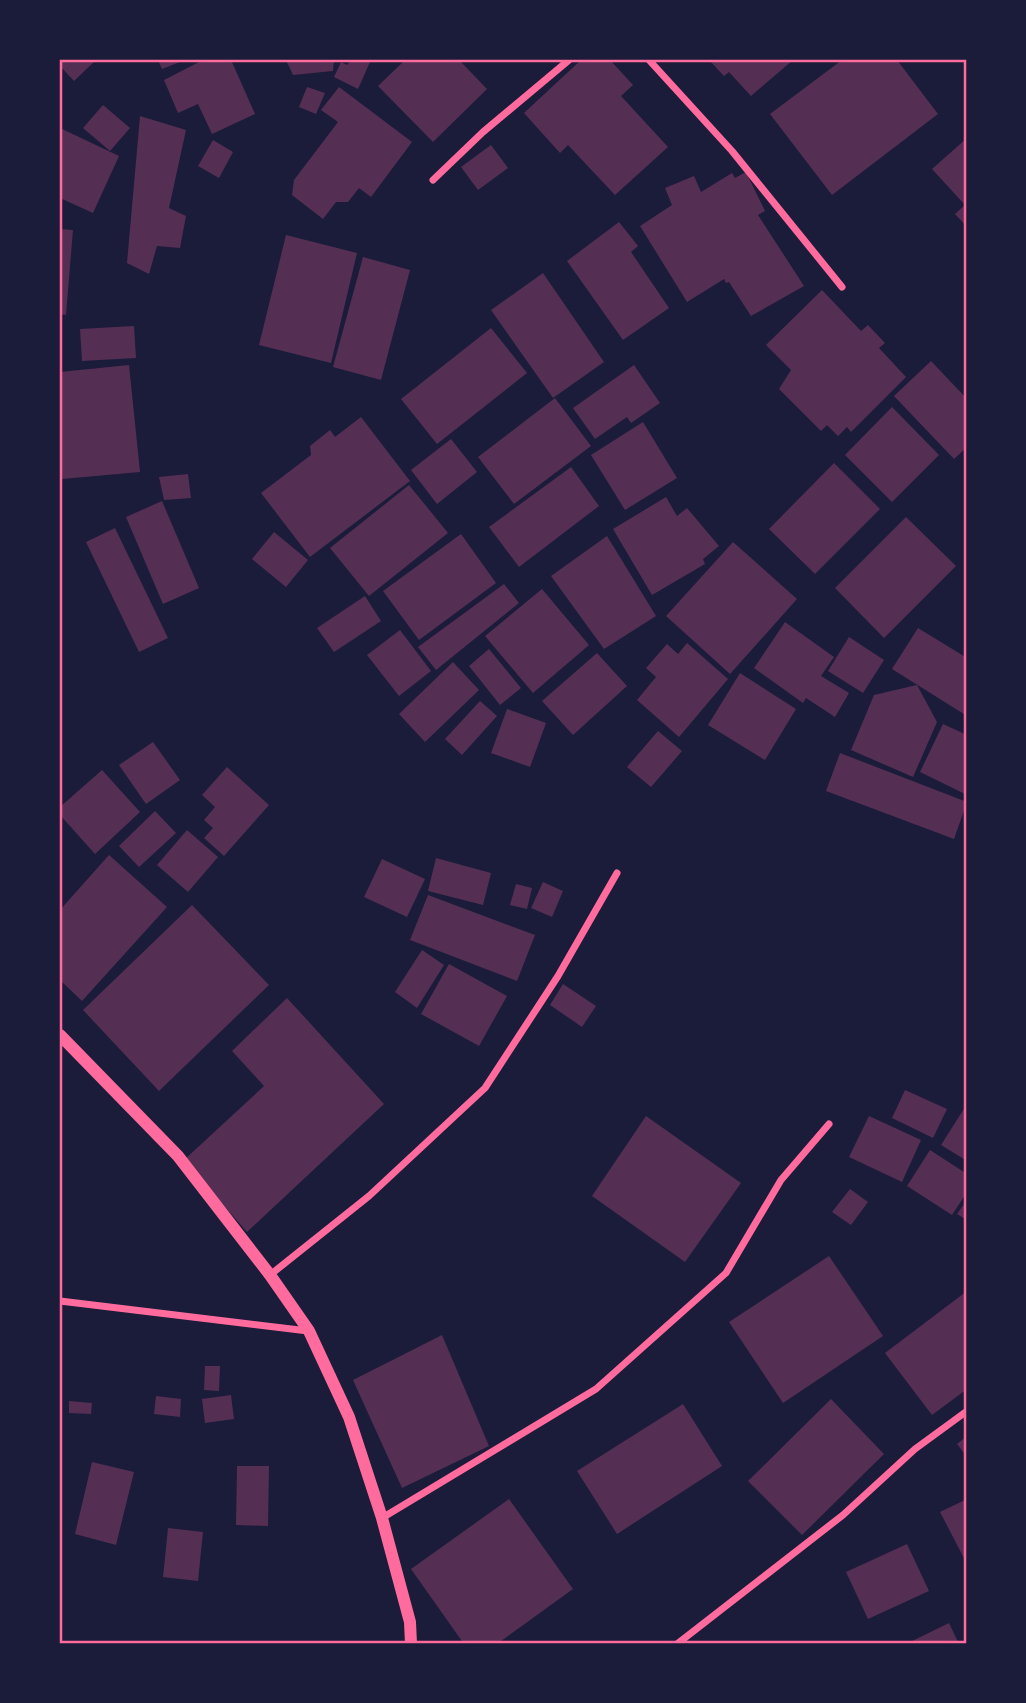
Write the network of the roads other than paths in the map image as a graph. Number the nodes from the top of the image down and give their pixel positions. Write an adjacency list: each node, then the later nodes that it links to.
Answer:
1 (569, 60): 3 (street)
2 (649, 60): 4 (street)
3 (433, 180)
4 (842, 287)
5 (617, 873): 8 (street)
6 (60, 1035): 8 (street)
7 (829, 1124): 12 (street)
8 (270, 1275): 10 (street)
9 (60, 1301): 10 (street)
10 (309, 1331): 12 (street)
11 (967, 1411): 14 (street)
12 (382, 1518): 13 (street)
13 (411, 1643)
14 (677, 1643)

